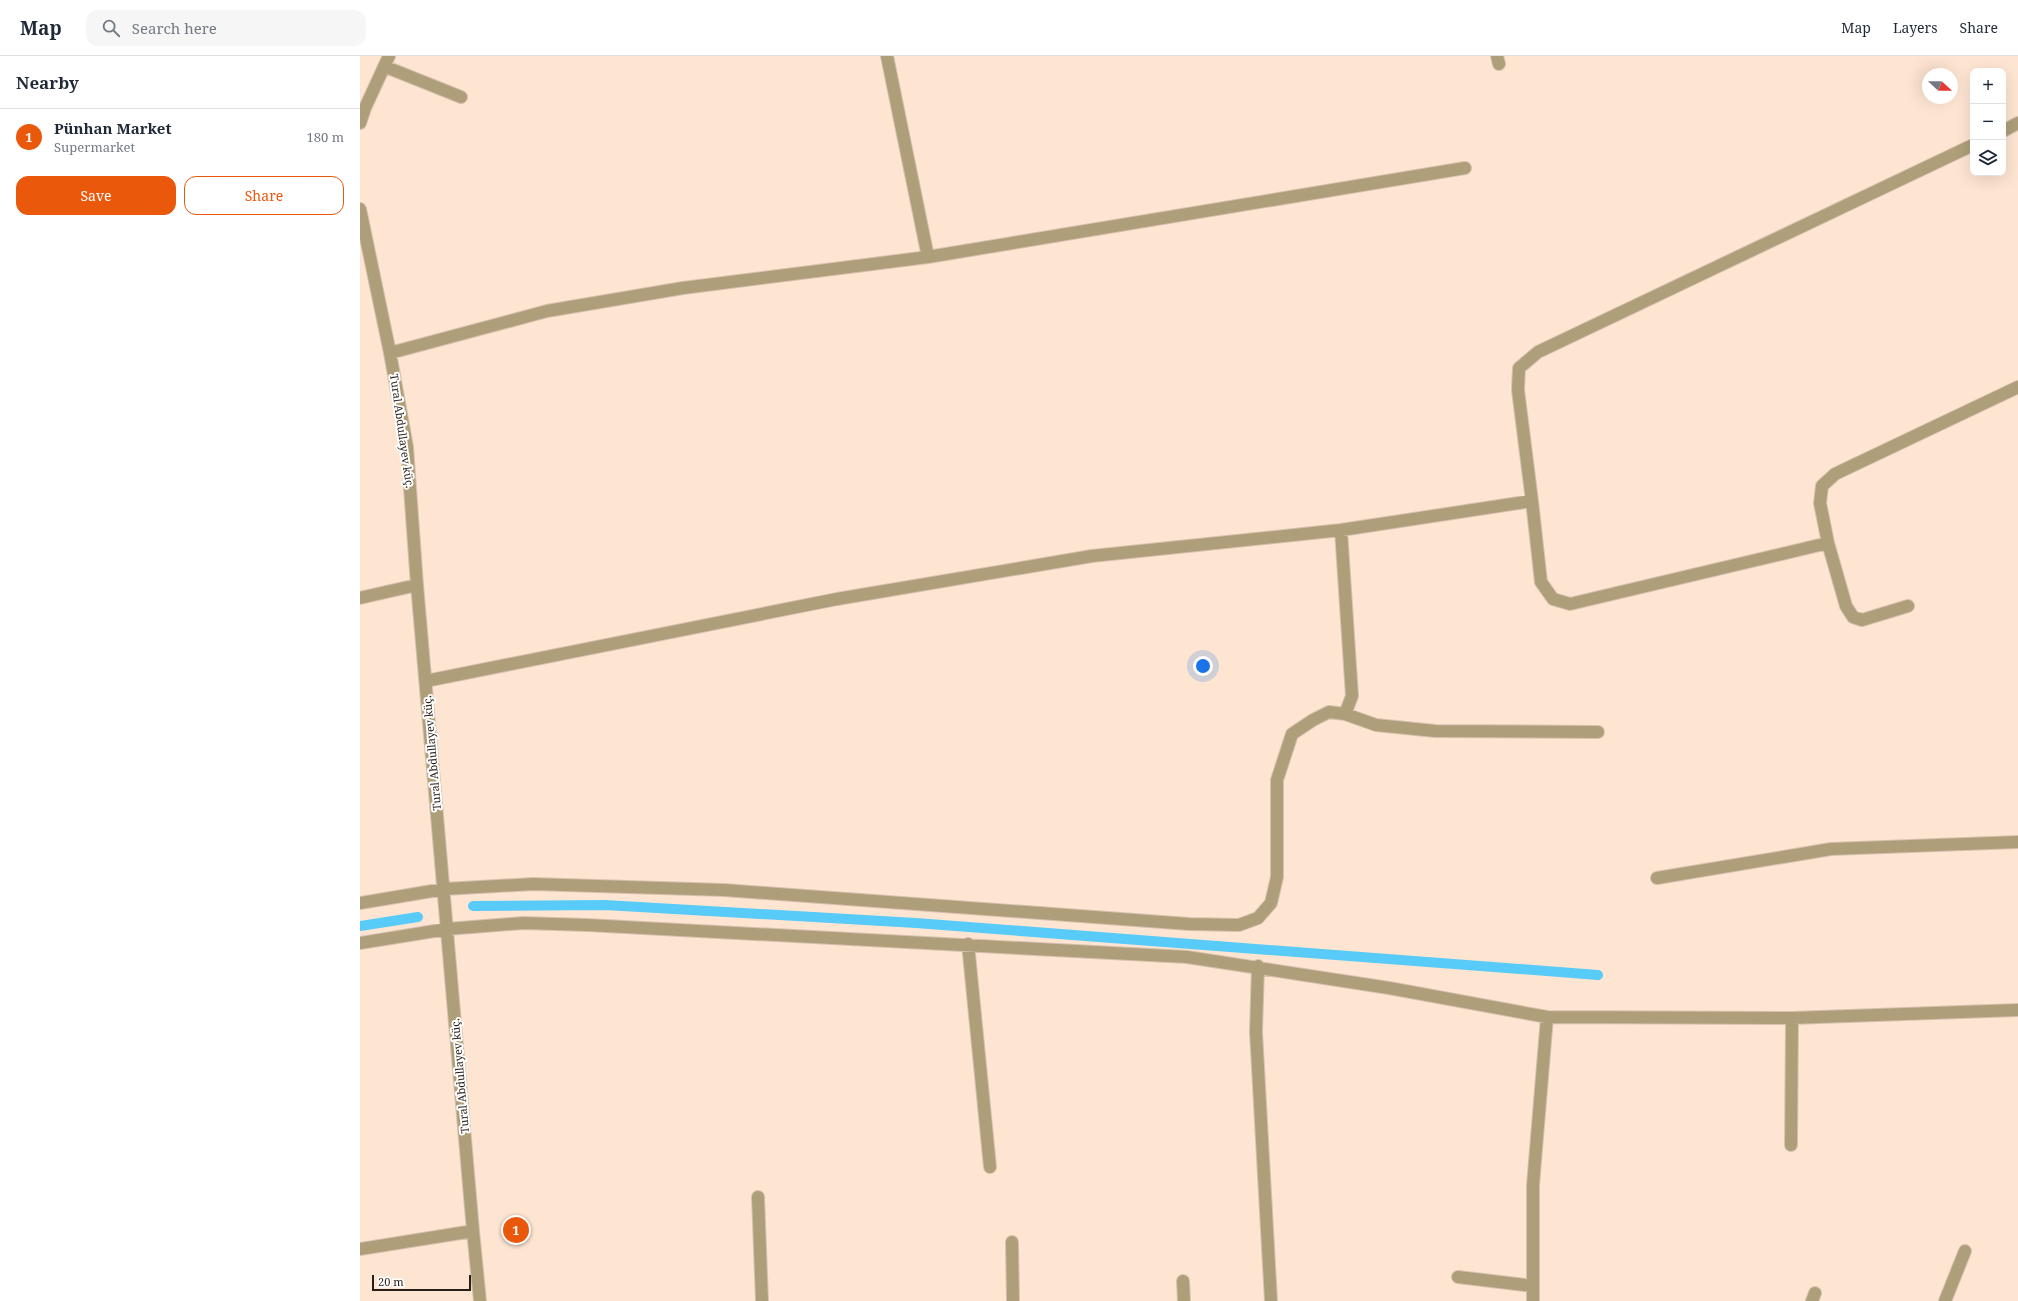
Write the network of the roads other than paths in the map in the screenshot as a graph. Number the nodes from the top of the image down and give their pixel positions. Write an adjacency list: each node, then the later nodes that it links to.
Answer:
1 (887, 56): 10 (street)
2 (388, 61): 3 (street); 4 (street)
3 (461, 96)
4 (360, 123)
5 (2018, 123): 6 (street)
6 (2006, 129)
7 (1970, 146): 13 (street)
8 (1465, 168): 10 (street)
9 (360, 209): 11 (street, Tural Abdullayev küç.)
10 (928, 257): 11 (street)
11 (390, 353): 16 (street, Tural Abdullayev küç.)
12 (2018, 387): 15 (street)
13 (1532, 502): 14 (street); 15 (street)
14 (1341, 530): 19 (street); 20 (street)
15 (1828, 543): 18 (street)
16 (417, 585): 17 (street); 19 (street, Tural Abdullayev küç.)
17 (360, 598)
18 (1908, 606)
19 (426, 681): 24 (street, Tural Abdullayev küç.)
20 (1345, 714): 21 (street); 24 (street)
21 (1598, 732)
22 (2018, 842): 23 (street)
23 (1657, 878)
24 (444, 889): 25 (street); 26 (street, Tural Abdullayev küç.)
25 (360, 903)
26 (447, 929): 27 (street); 28 (street); 36 (street, Tural Abdullayev küç.)
27 (360, 943)
28 (968, 944): 29 (street); 34 (street)
29 (1258, 966): 31 (street); 47 (street)
30 (2018, 1010): 32 (street)
31 (1548, 1017): 32 (street); 42 (street)
32 (1792, 1018): 33 (street)
33 (1791, 1145)
34 (990, 1167)
35 (758, 1197): 44 (street)
36 (473, 1231): 38 (street); 43 (street, Tural Abdullayev küç.)
37 (1012, 1242): 45 (street)
38 (360, 1249)
39 (1965, 1251): 49 (street)
40 (1458, 1277): 42 (street)
41 (1183, 1281): 46 (street)
42 (1533, 1286): 48 (street)
43 (480, 1301)
44 (762, 1301)
45 (1013, 1301)
46 (1184, 1301)
47 (1271, 1301)
48 (1533, 1301)
49 (1945, 1301)

